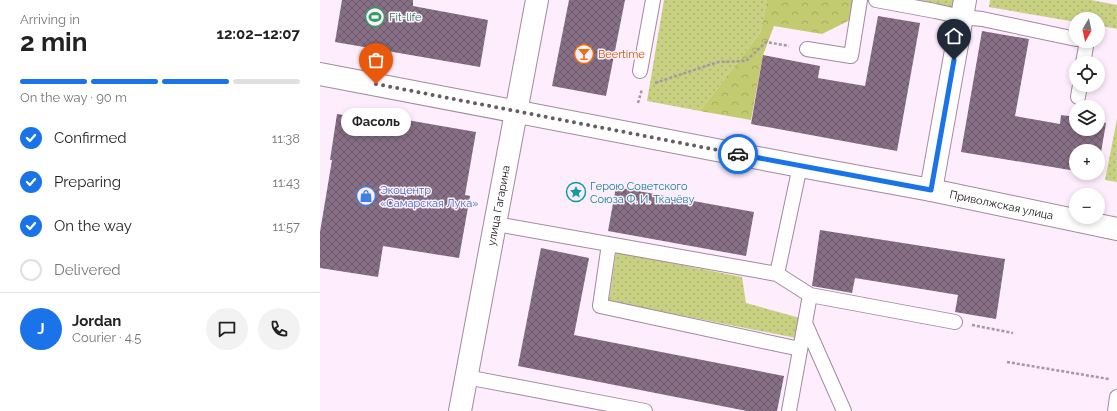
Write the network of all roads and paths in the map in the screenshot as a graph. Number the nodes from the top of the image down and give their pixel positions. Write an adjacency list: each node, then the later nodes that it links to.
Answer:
1 (537, 0): 11 (street, улица Гагарина)
2 (653, 0): 8 (lane)
3 (860, 0): 7 (lane)
4 (876, 0): 5 (lane)
5 (964, 9): 6 (lane); 13 (street)
6 (1069, 38)
7 (807, 49): 10 (path)
8 (640, 71)
9 (320, 74): 11 (street, Приволжская улица)
10 (649, 85)
11 (516, 112): 12 (street, Приволжская улица); 14 (street, улица Гагарина)
12 (800, 166): 13 (street, Приволжская улица); 17 (lane)
13 (931, 190): 15 (street, Приволжская улица)
14 (496, 224): 16 (lane); 24 (street, улица Гагарина)
15 (1117, 229)
16 (609, 244): 17 (lane); 22 (lane)
17 (777, 274): 18 (lane)
18 (810, 295): 19 (lane); 20 (lane)
19 (955, 322): 21 (path)
20 (805, 323): 22 (lane); 30 (lane)
21 (1012, 333)
22 (800, 349): 29 (lane)
23 (1007, 362): 25 (path)
24 (466, 377): 27 (street, улица Гагарина); 28 (lane)
25 (1109, 379)
26 (1117, 398): 31 (lane)
27 (460, 411)
28 (645, 411)
29 (789, 411)
30 (844, 411)
31 (1116, 411)

